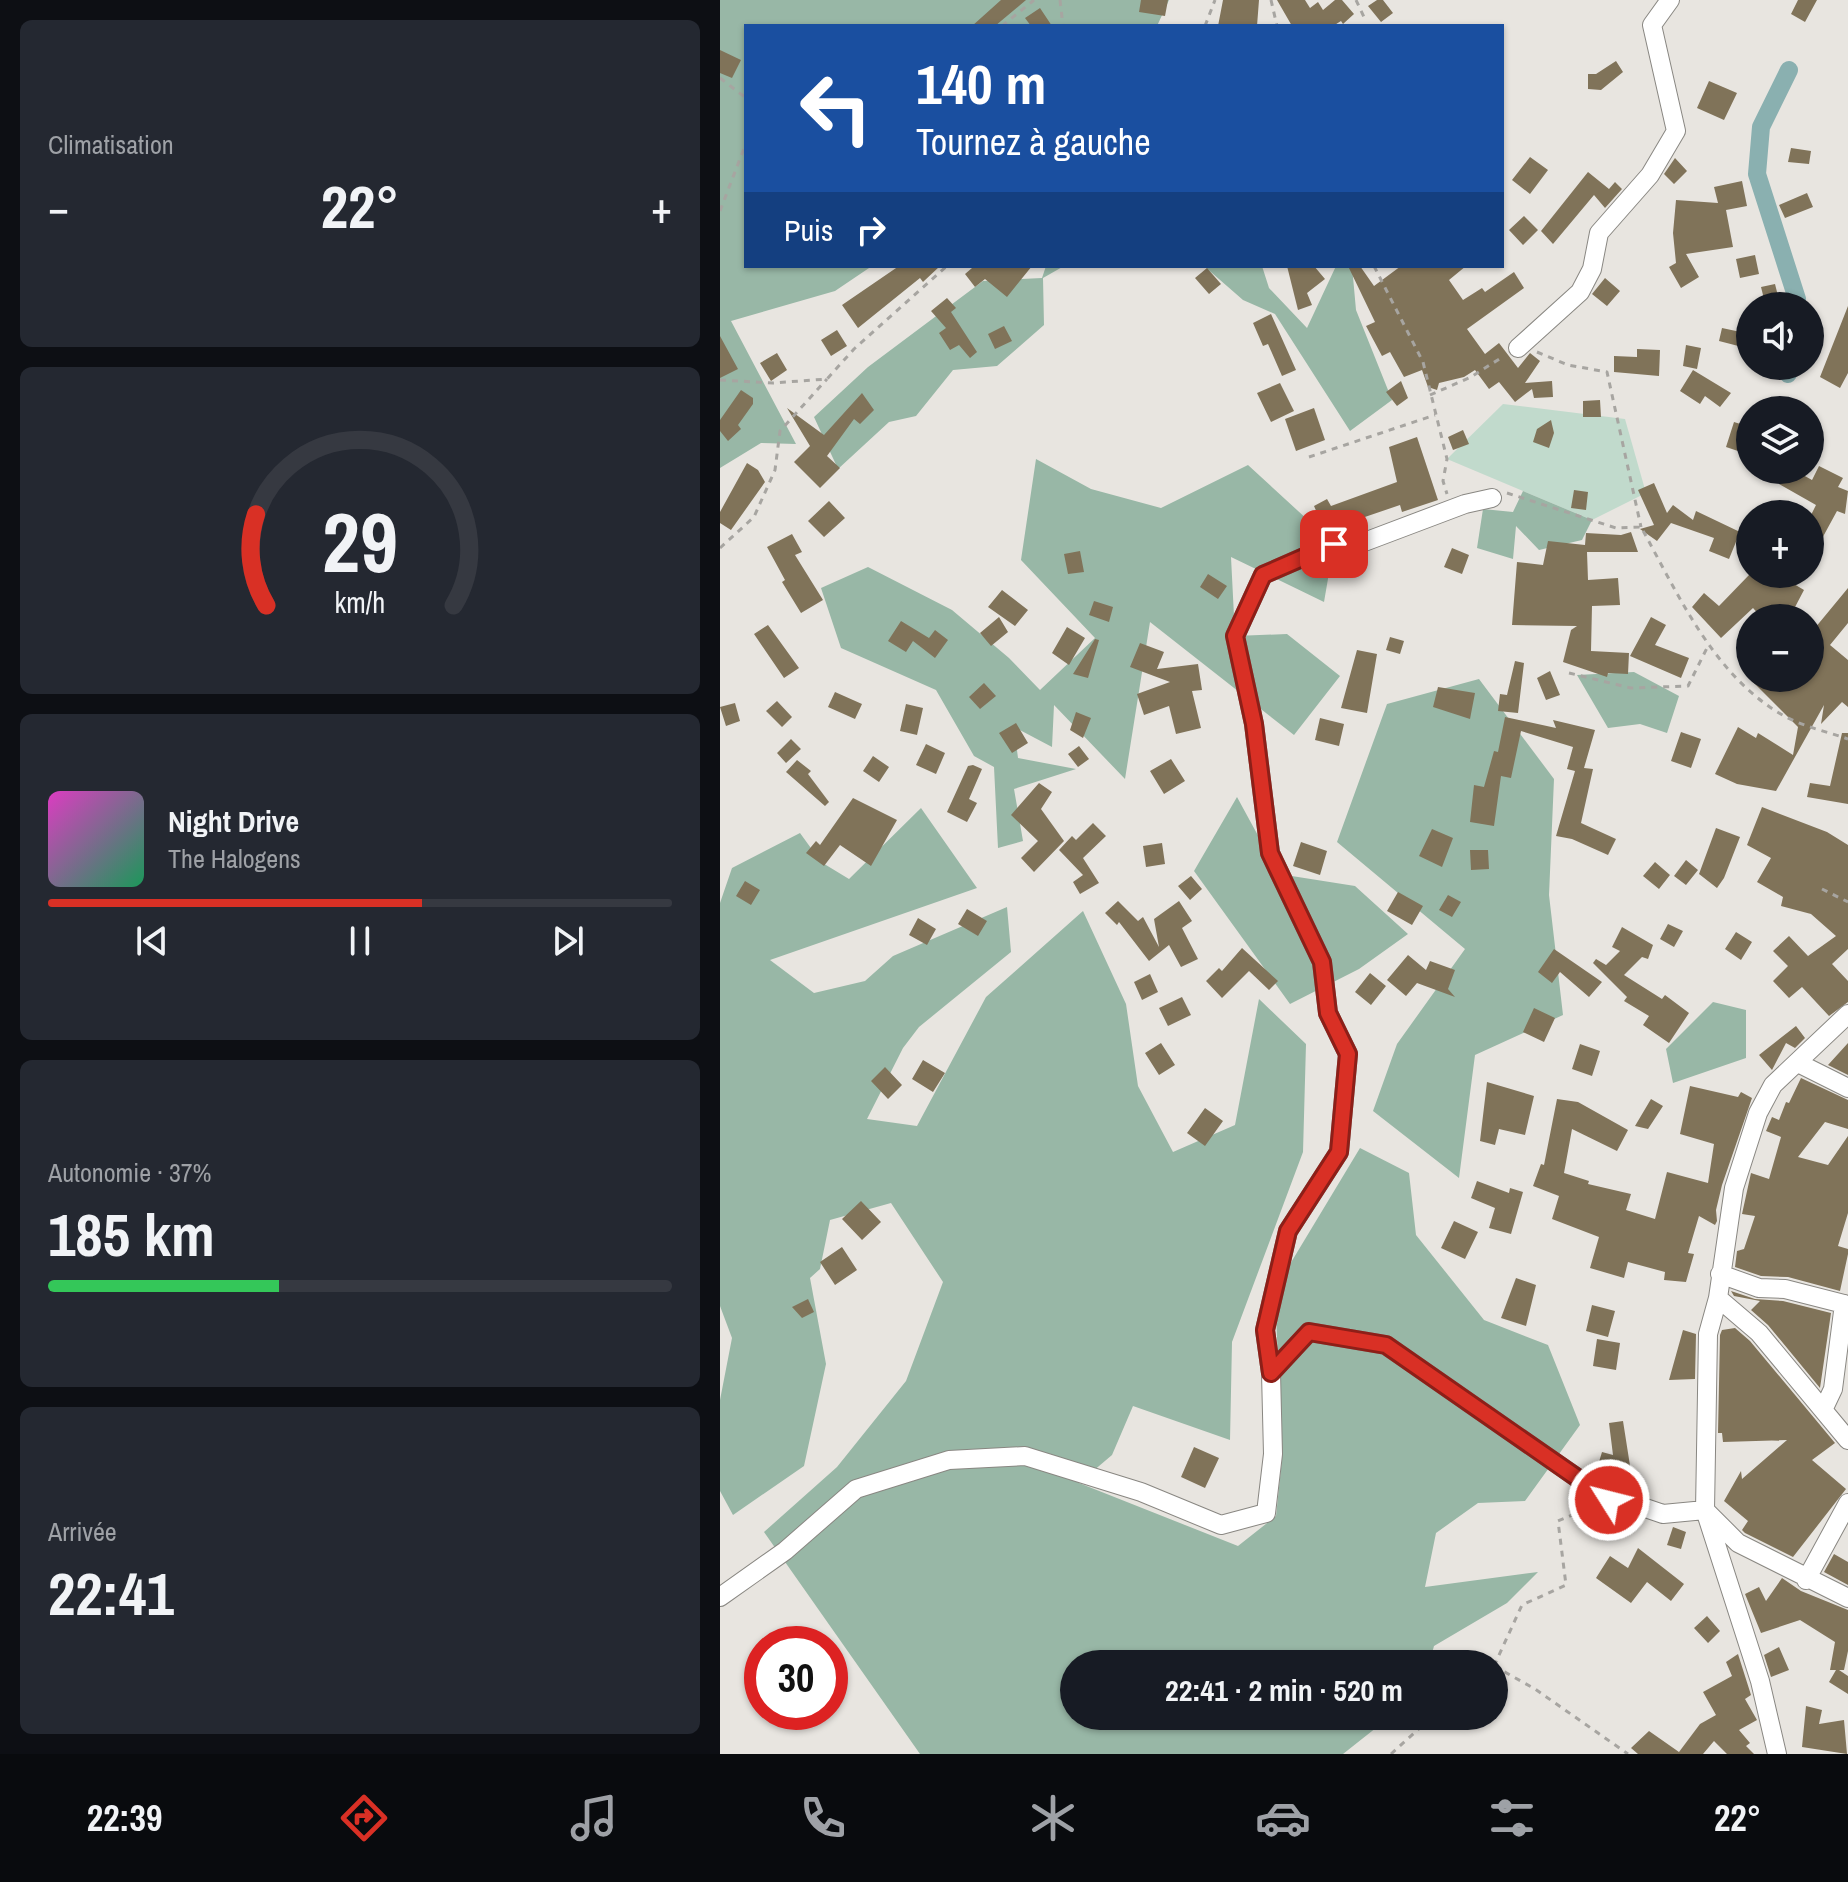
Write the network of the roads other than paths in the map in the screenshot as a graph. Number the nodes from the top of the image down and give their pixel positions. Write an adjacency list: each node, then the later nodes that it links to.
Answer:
1 (1670, 0): 2 (street)
2 (1518, 348)
3 (1492, 498): 10 (street)
4 (1848, 1014): 5 (street)
5 (1798, 1063): 6 (street); 7 (street)
6 (1848, 1088)
7 (1720, 1274): 8 (street); 9 (street)
8 (1718, 1298): 12 (street); 15 (street)
9 (1846, 1304): 11 (street)
10 (1271, 1373): 15 (street); 17 (street)
11 (1840, 1392): 12 (street)
12 (1824, 1408): 13 (street)
13 (1848, 1440)
14 (1848, 1503): 16 (street)
15 (1705, 1510): 16 (street); 19 (street)
16 (1806, 1580): 18 (street)
17 (720, 1597)
18 (1848, 1598)
19 (1777, 1754)

